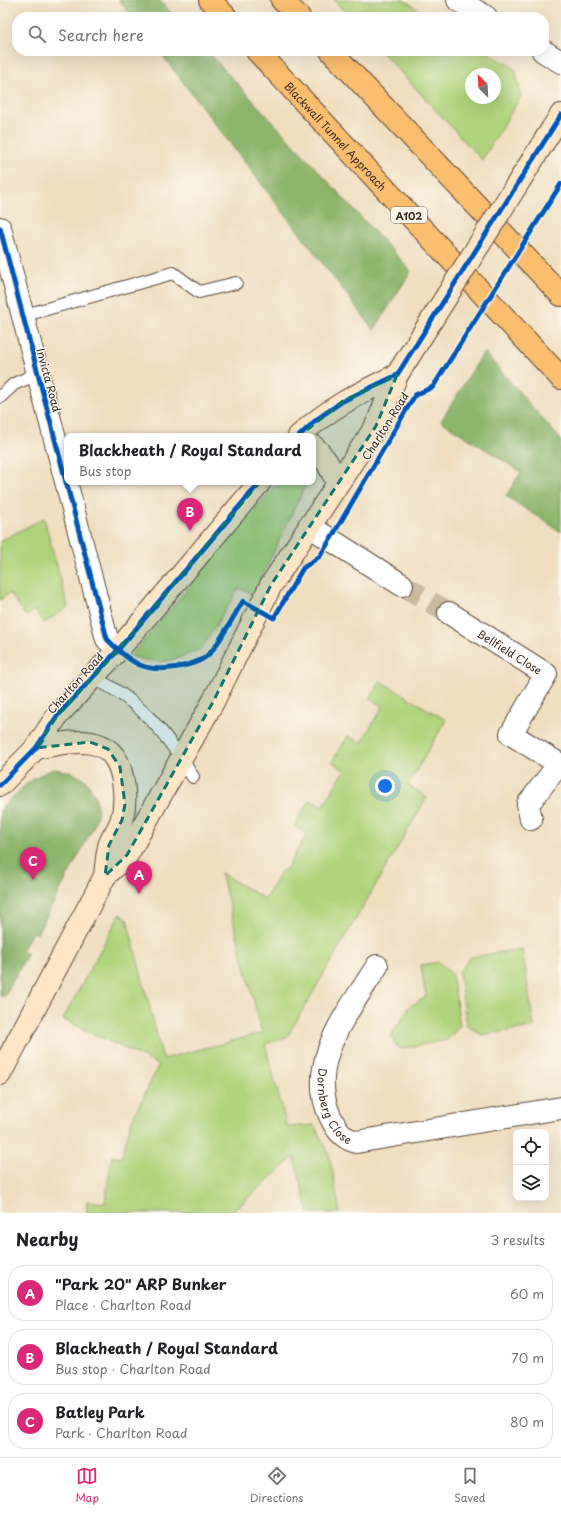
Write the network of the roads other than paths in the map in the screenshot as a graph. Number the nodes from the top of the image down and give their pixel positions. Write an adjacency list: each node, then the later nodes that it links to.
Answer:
1 (210, 0): 4 (highway)
2 (282, 0): 5 (highway)
3 (458, 0): 6 (street)
4 (221, 12)
5 (293, 12)
6 (478, 12)
7 (549, 55): 10 (street)
8 (262, 56): 18 (highway, Blackwall Tunnel Approach / A102)
9 (336, 56): 14 (highway)
10 (561, 62)
11 (557, 122): 17 (main road, Charlton Road, bridge)
12 (0, 228): 15 (street, Invicta Road)
13 (236, 283): 15 (lane)
14 (561, 294)
15 (22, 316): 16 (street, Invicta Road)
16 (37, 374): 19 (lane); 22 (street, Invicta Road)
17 (397, 375): 20 (main road, Charlton Road); 23 (main road, Charlton Road)
18 (561, 378)
19 (0, 397)
20 (302, 433)
21 (316, 449): 23 (main road)
22 (64, 476)
23 (337, 483): 26 (main road, Charlton Road)
24 (66, 485): 29 (street, Invicta Road)
25 (257, 485): 29 (main road, Charlton Road)
26 (309, 526): 27 (street); 32 (main road, Charlton Road)
27 (402, 585)
28 (448, 613): 33 (street, Bellfield Close)
29 (118, 650): 30 (main road, Charlton Road)
30 (94, 678): 31 (main road, Charlton Road); 32 (lane)
31 (36, 748): 35 (main road, Charlton Road); 37 (main road)
32 (181, 757): 34 (lane); 37 (main road, Charlton Road)
33 (560, 764): 36 (street, Bellfield Close)
34 (193, 777)
35 (0, 785)
36 (531, 819)
37 (105, 876): 39 (main road, Charlton Road)
38 (377, 966): 40 (street, Dornberg Close)
39 (0, 1074)
40 (561, 1108)

